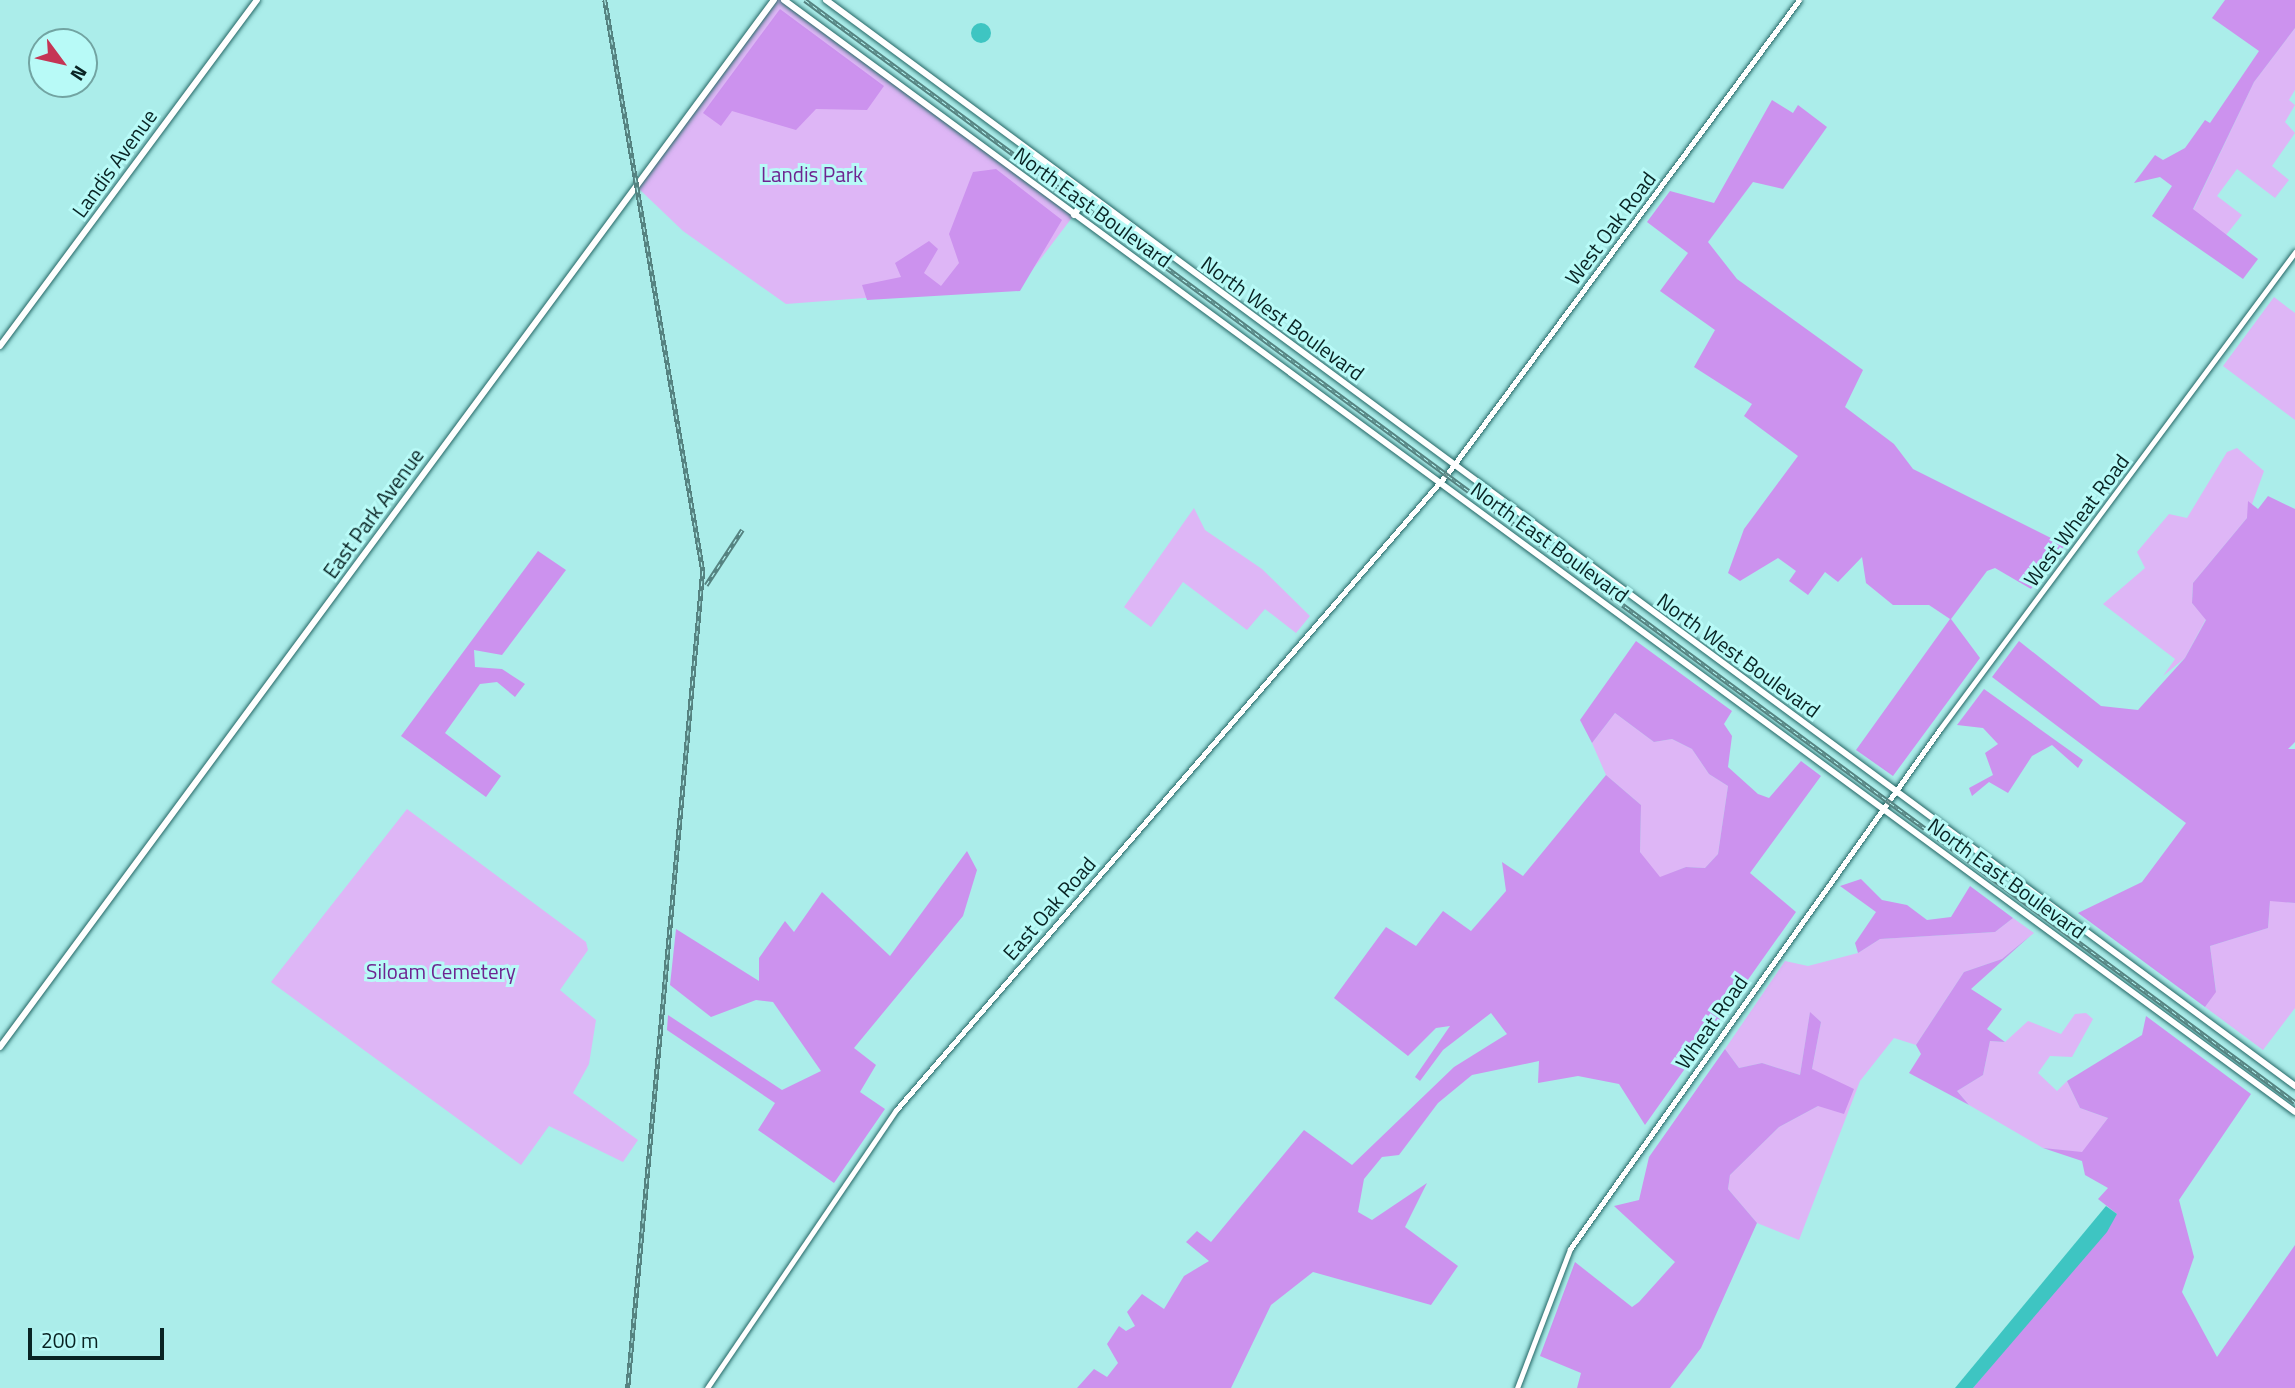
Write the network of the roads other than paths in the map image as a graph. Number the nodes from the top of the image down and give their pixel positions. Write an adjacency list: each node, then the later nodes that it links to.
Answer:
1 (257, 0): 9 (main road, Landis Avenue)
2 (774, 0): 15 (main road, East Park Avenue)
3 (784, 0): 7 (main road, North East Boulevard)
4 (826, 0): 6 (main road, North West Boulevard)
5 (1799, 0): 10 (street, West Oak Road)
6 (1087, 194): 7 (main road); 10 (main road, North West Boulevard)
7 (1074, 215): 12 (main road, North East Boulevard)
8 (2295, 252): 13 (street, West Wheat Road)
9 (0, 346)
10 (1454, 466): 11 (street, West Oak Road); 13 (main road, North West Boulevard)
11 (1447, 474): 12 (street, East Oak Road)
12 (1440, 483): 14 (main road, North East Boulevard); 18 (street, East Oak Road)
13 (1895, 791): 14 (street, West Wheat Road); 16 (main road, North West Boulevard)
14 (1882, 808): 17 (main road, North East Boulevard); 19 (street, Wheat Road)
15 (0, 1047)
16 (2295, 1086)
17 (2295, 1112)
18 (707, 1388)
19 (1517, 1388)

